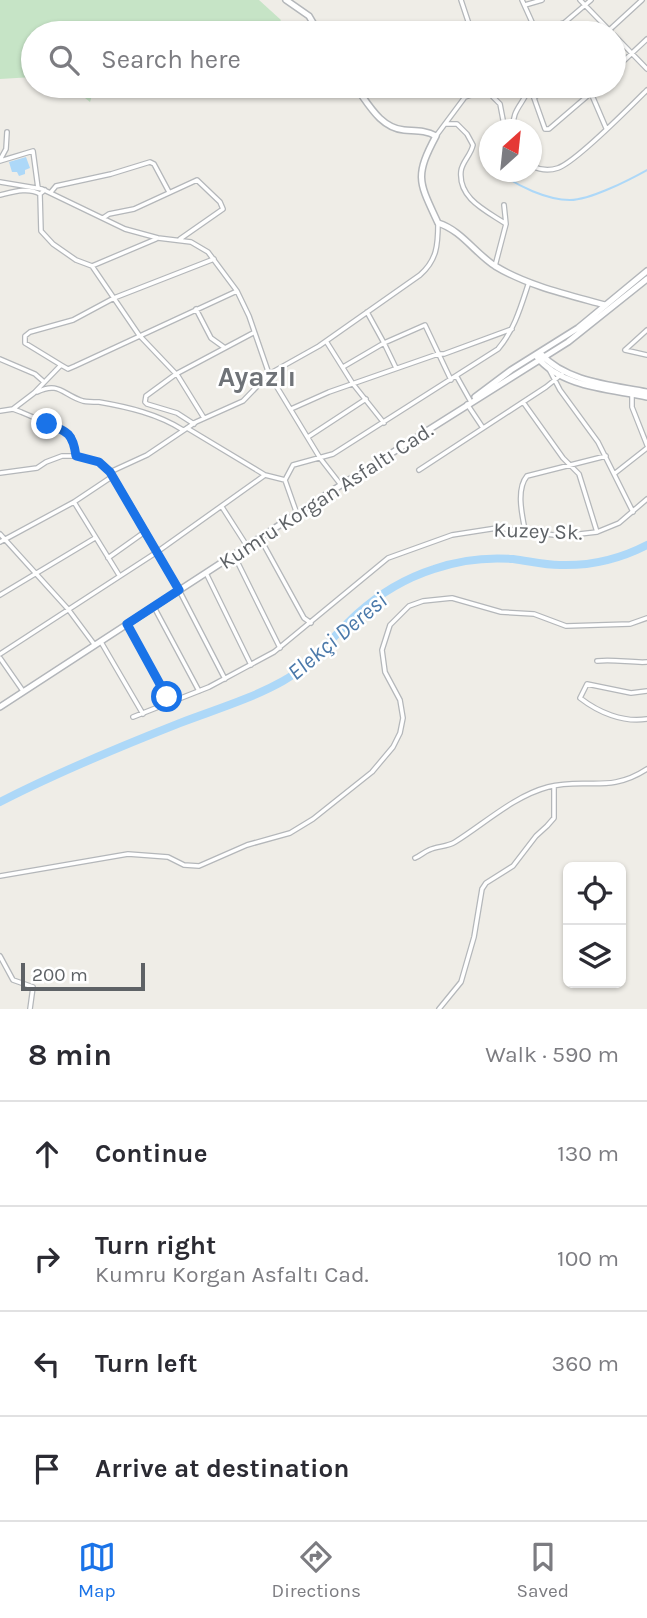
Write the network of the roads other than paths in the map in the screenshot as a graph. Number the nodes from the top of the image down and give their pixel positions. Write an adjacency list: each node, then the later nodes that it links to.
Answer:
1 (286, 0): 10 (main road)
2 (461, 0): 11 (street)
3 (522, 0): 8 (street)
4 (542, 0): 8 (street)
5 (580, 0): 9 (street)
6 (591, 0): 9 (street)
7 (642, 0): 15 (street)
8 (525, 5): 12 (street)
9 (585, 5): 13 (street); 14 (street)
10 (312, 21)
11 (468, 21)
12 (532, 21)
13 (566, 21)
14 (599, 21)
15 (622, 21)
16 (647, 39): 18 (street)
17 (626, 47): 18 (street)
18 (633, 53): 19 (street); 20 (street)
19 (626, 59)
20 (647, 69)
21 (647, 90): 32 (street)
22 (364, 98): 34 (main road)
23 (463, 98): 31 (street)
24 (494, 98): 29 (street)
25 (524, 98): 30 (street)
26 (585, 98): 28 (street)
27 (593, 98): 32 (street)
28 (534, 99)
29 (503, 119)
30 (515, 119)
31 (445, 123): 34 (street); 46 (street)
32 (606, 128): 36 (street)
33 (7, 132): 35 (street)
34 (436, 135): 45 (main road)
35 (0, 160): 38 (street)
36 (542, 170)
37 (0, 182): 38 (street)
38 (38, 188): 39 (street)
39 (48, 191): 40 (street); 41 (street); 44 (street)
40 (169, 192): 44 (street); 48 (street)
41 (40, 194): 42 (street); 50 (street)
42 (0, 195)
43 (504, 205): 46 (street)
44 (103, 218): 47 (street)
45 (438, 223): 51 (main road); 59 (street)
46 (506, 224): 51 (street)
47 (158, 238): 48 (street); 50 (street)
48 (180, 239): 49 (street)
49 (214, 259): 55 (street); 56 (street)
50 (92, 266): 56 (street)
51 (495, 266): 54 (main road)
52 (647, 271): 57 (main road)
53 (647, 279): 68 (main road, Kumru Korgan Asfaltı Cad.)
54 (530, 282): 57 (main road); 60 (street)
55 (237, 291): 58 (street); 62 (street)
56 (114, 298): 63 (street); 71 (street)
57 (605, 305): 68 (main road)
58 (196, 309): 63 (street); 66 (street)
59 (367, 312): 64 (street); 65 (street)
60 (513, 328): 67 (street); 78 (street)
61 (647, 330): 69 (street)
62 (253, 333): 66 (street); 77 (street)
63 (139, 335): 71 (street); 76 (street)
64 (326, 341): 72 (street); 77 (street)
65 (384, 344): 67 (street); 72 (street); 73 (street)
66 (225, 348): 76 (street)
67 (438, 354): 73 (street); 79 (street)
68 (539, 355): 74 (main road); 75 (main road); 88 (main road, Kumru Korgan Asfaltı Cad.)
69 (647, 355)
70 (0, 359): 81 (street)
71 (61, 365): 81 (street)
72 (343, 367): 82 (street)
73 (396, 368): 82 (street)
74 (549, 369): 75 (main road); 80 (street)
75 (562, 373): 80 (street); 83 (main road)
76 (176, 374): 92 (street); 94 (street)
77 (269, 374): 90 (street); 92 (street)
78 (457, 377): 79 (street); 88 (street)
79 (451, 380): 93 (street)
80 (555, 381): 87 (street); 100 (street)
81 (44, 382): 84 (street)
82 (354, 384): 86 (street); 90 (street)
83 (632, 391): 85 (main road); 98 (street)
84 (34, 393): 89 (street); 96 (street)
85 (647, 394)
86 (366, 399): 93 (street); 97 (street)
87 (523, 402): 95 (street); 102 (street)
88 (469, 403): 95 (street); 109 (main road, Kumru Korgan Asfaltı Cad.)
89 (13, 409): 91 (street); 99 (street)
90 (291, 409): 97 (street)
91 (1, 410)
92 (204, 418): 94 (street)
93 (384, 423): 101 (street)
94 (194, 424): 96 (street)
95 (483, 428): 103 (street)
96 (185, 429): 105 (street); 106 (street)
97 (308, 437): 101 (street)
98 (647, 447): 107 (street)
99 (76, 456): 104 (street); 105 (street)
100 (606, 456): 102 (street); 107 (street)
101 (320, 458): 108 (street); 109 (street)
102 (571, 464): 115 (street); 117 (street)
103 (419, 470)
104 (0, 473)
105 (112, 474): 111 (street); 116 (street)
106 (265, 474): 108 (street); 112 (street)
107 (614, 474): 113 (street)
108 (285, 480): 114 (street)
109 (341, 485): 114 (main road, Kumru Korgan Asfaltı Cad.)
110 (647, 499): 113 (street, Kuzey Sk.)
111 (74, 502): 119 (street); 121 (street)
112 (222, 507): 122 (street); 123 (street)
113 (633, 512): 117 (street, Kuzey Sk.)
114 (297, 514): 120 (main road, Kumru Korgan Asfaltı Cad.)
115 (525, 530): 117 (street, Kuzey Sk.); 134 (street, Kuzey Sk.)
116 (146, 531): 123 (street); 125 (street)
117 (597, 532)
118 (0, 534): 121 (street)
119 (95, 538): 125 (street); 127 (street)
120 (260, 538): 122 (main road, Kumru Korgan Asfaltı Cad.); 134 (street)
121 (2, 541): 127 (street)
122 (247, 546): 124 (main road, Kumru Korgan Asfaltı Cad.)
123 (157, 552): 128 (street); 129 (street)
124 (234, 555): 126 (main road, Kumru Korgan Asfaltı Cad.); 137 (street)
125 (108, 558): 128 (street)
126 (206, 573): 129 (main road, Kumru Korgan Asfaltı Cad.); 141 (street)
127 (37, 575): 130 (street); 132 (street)
128 (119, 575): 132 (street)
129 (179, 590): 131 (main road, Kumru Korgan Asfaltı Cad.); 142 (street)
130 (0, 595)
131 (154, 607): 135 (main road, Kumru Korgan Asfaltı Cad.); 143 (street)
132 (68, 609): 136 (street); 138 (street)
133 (647, 618): 154 (street)
134 (311, 623): 137 (street, Kuzey Sk.)
135 (127, 624): 136 (main road, Kumru Korgan Asfaltı Cad.); 146 (street)
136 (98, 644): 145 (main road, Kumru Korgan Asfaltı Cad.); 148 (street)
137 (280, 648): 141 (street, Kuzey Sk.)
138 (0, 656): 145 (street)
139 (597, 661): 140 (street)
140 (647, 662)
141 (251, 665): 142 (street, Kuzey Sk.)
142 (225, 680): 143 (street, Kuzey Sk.)
143 (199, 691): 146 (street, Kuzey Sk.)
144 (647, 691): 150 (street)
145 (23, 692): 147 (main road, Kumru Korgan Asfaltı Cad.)
146 (169, 704): 148 (street, Kuzey Sk.)
147 (0, 707)
148 (143, 713): 149 (street, Kuzey Sk.)
149 (133, 717)
150 (647, 719)
151 (647, 769): 152 (street)
152 (554, 786): 153 (street); 157 (street)
153 (415, 858)
154 (0, 876)
155 (0, 956): 156 (street)
156 (30, 1009)
157 (439, 1009)

